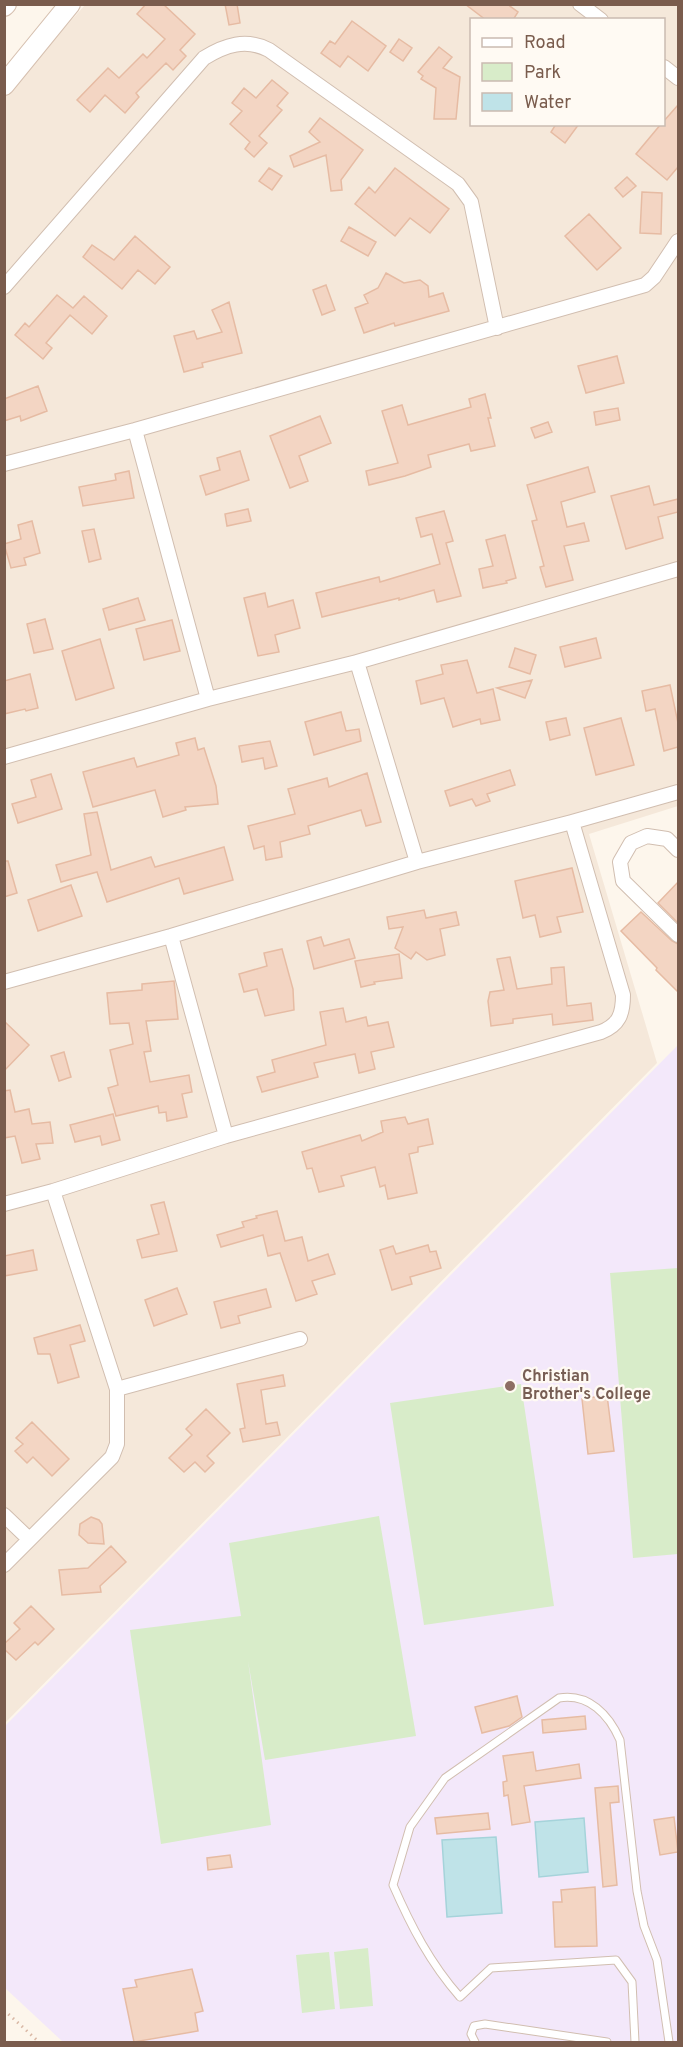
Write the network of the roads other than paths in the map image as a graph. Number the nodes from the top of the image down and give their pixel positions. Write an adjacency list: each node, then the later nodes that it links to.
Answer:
1 (70, 4): 6 (main road)
2 (586, 6): 3 (street)
3 (599, 18)
4 (665, 68): 5 (street)
5 (678, 78)
6 (4, 85)
7 (678, 241): 9 (street)
8 (4, 286): 9 (street)
9 (497, 328): 10 (street)
10 (135, 430): 11 (street); 14 (street)
11 (4, 464)
12 (678, 569): 13 (street)
13 (357, 662): 14 (street); 19 (street)
14 (208, 699): 15 (street)
15 (4, 757)
16 (678, 792): 17 (street)
17 (572, 822): 19 (street); 23 (street)
18 (678, 850): 20 (street)
19 (417, 862): 21 (street)
20 (678, 934)
21 (171, 936): 22 (street); 23 (street)
22 (4, 982)
23 (226, 1137): 24 (street)
24 (53, 1191): 25 (street); 27 (street)
25 (4, 1204)
26 (300, 1339): 27 (street)
27 (117, 1389): 29 (street)
28 (4, 1515): 29 (street)
29 (29, 1539): 30 (street)
30 (4, 1565)
31 (475, 2043): 32 (lane)
32 (607, 2043)
33 (635, 2043): 34 (lane)
34 (669, 2043)

